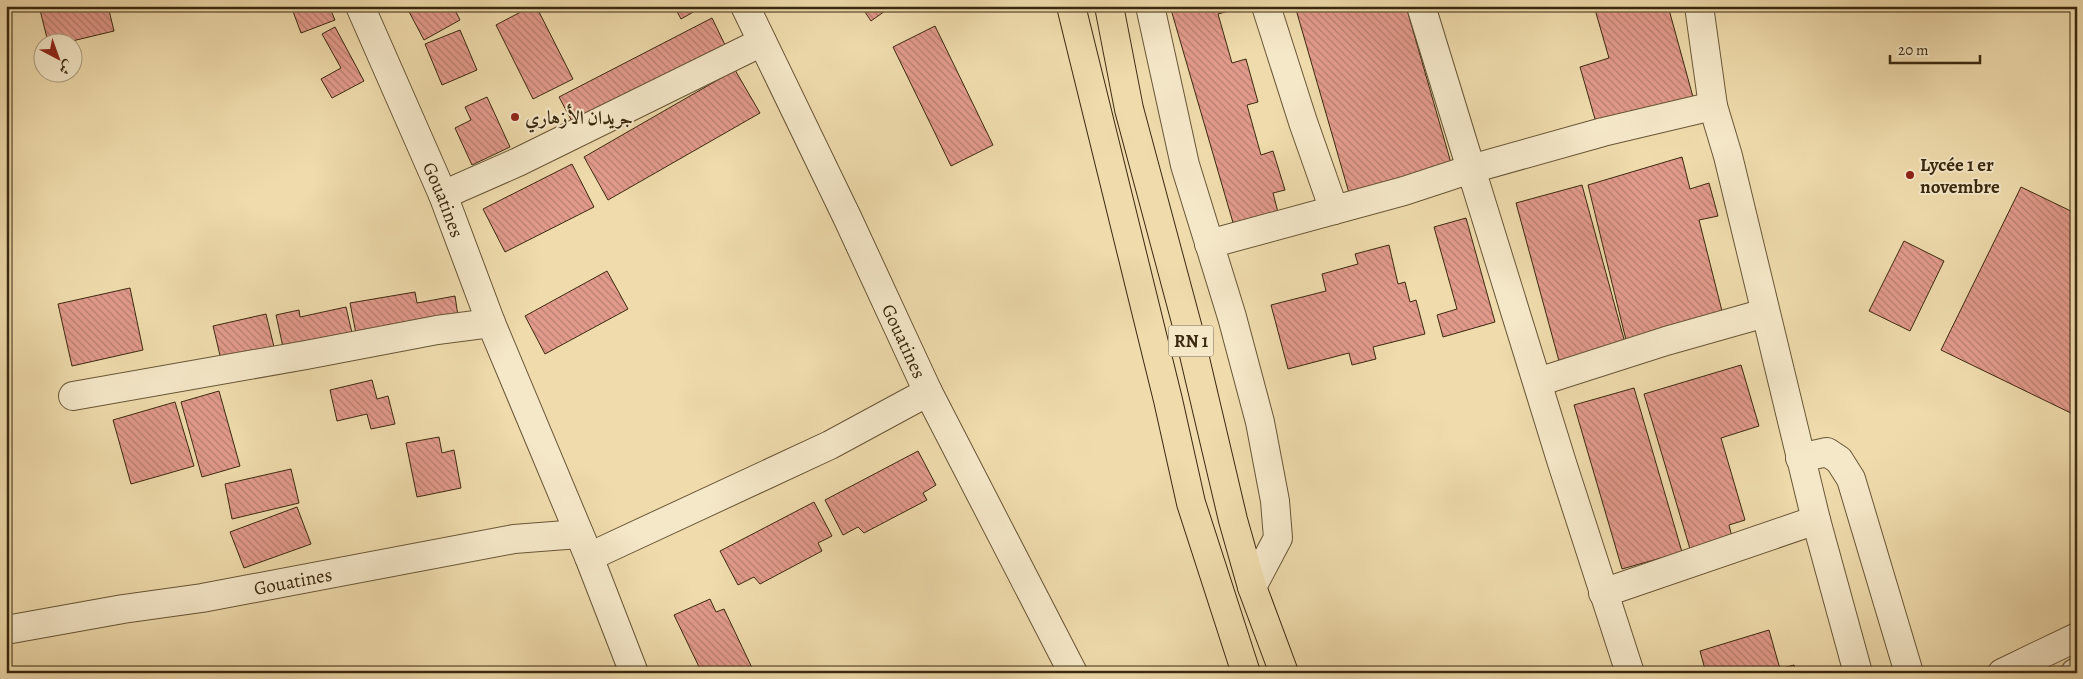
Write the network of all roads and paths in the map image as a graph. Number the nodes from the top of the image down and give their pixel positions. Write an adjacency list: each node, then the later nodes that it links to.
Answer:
1 (360, 6): 12 (street, Gouatines)
2 (745, 6): 9 (street, Gouatines)
3 (1071, 6): 29 (highway, RN 1)
4 (1109, 6): 23 (highway, RN 1)
5 (1150, 6): 14 (street)
6 (1266, 6): 13 (street)
7 (1421, 6): 11 (street)
8 (1700, 6): 10 (street)
9 (762, 42): 12 (street); 18 (street, Gouatines)
10 (1713, 106): 11 (street); 15 (street)
11 (1471, 169): 13 (street); 17 (street)
12 (443, 195): 16 (street, Gouatines)
13 (1334, 210): 14 (street)
14 (1209, 244): 23 (street)
15 (1765, 313): 17 (street); 20 (street)
16 (491, 323): 19 (street); 22 (street, Gouatines)
17 (1538, 382): 24 (street)
18 (928, 392): 22 (street); 28 (street, Gouatines)
19 (73, 396)
20 (1800, 458): 21 (street); 33 (street)
21 (1816, 520): 24 (street); 32 (street)
22 (584, 546): 25 (street, Gouatines); 27 (street, Gouatines)
23 (1252, 588): 30 (highway, RN 1)
24 (1603, 593): 31 (street)
25 (6, 630)
26 (2077, 637): 34 (street)
27 (634, 673)
28 (1073, 673)
29 (1246, 673)
30 (1284, 673)
31 (1630, 673)
32 (1858, 673)
33 (1909, 673)
34 (2002, 673)

